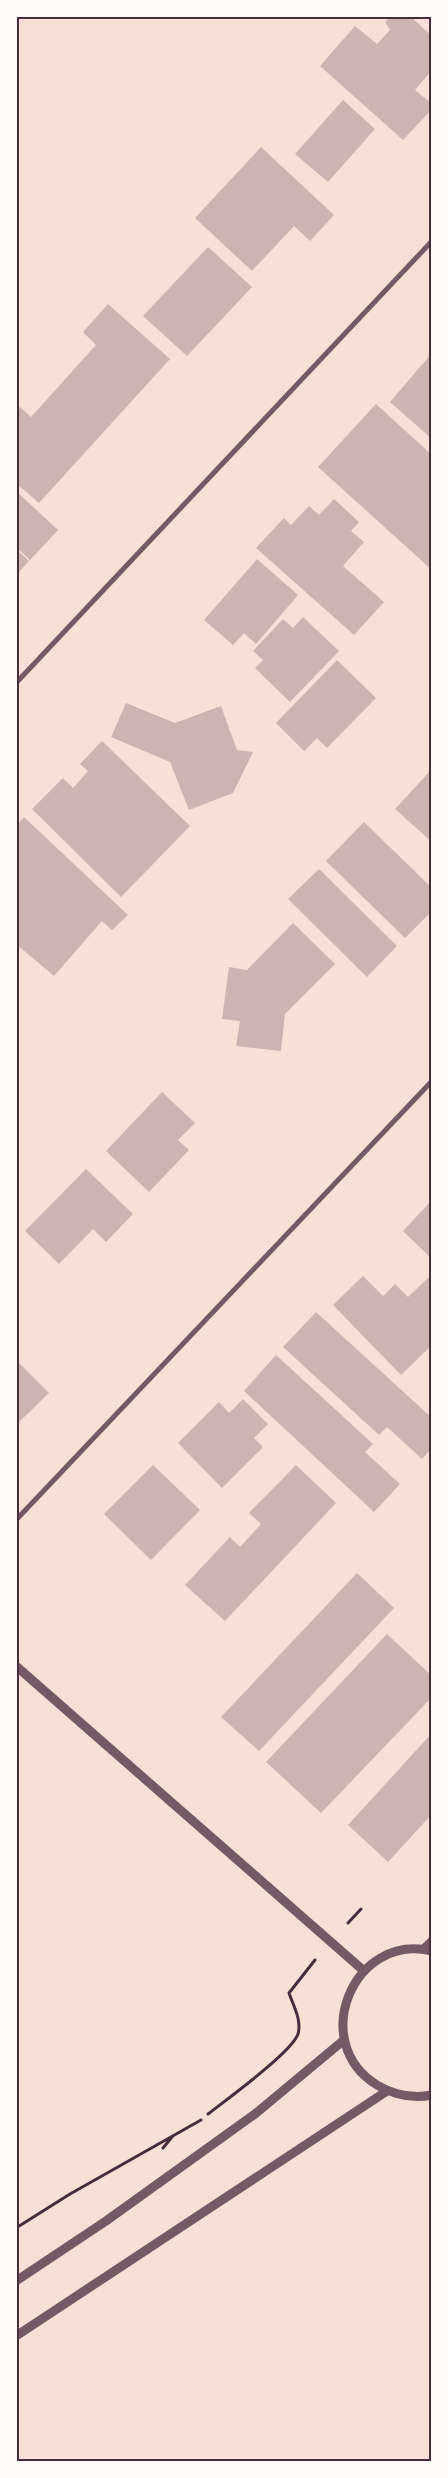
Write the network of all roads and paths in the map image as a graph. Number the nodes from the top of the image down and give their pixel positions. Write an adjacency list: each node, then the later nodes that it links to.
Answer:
1 (432, 241): 2 (street)
2 (16, 683)
3 (432, 1081): 4 (street)
4 (16, 1520)
5 (16, 1666): 8 (street)
6 (432, 1941): 7 (street)
7 (428, 1950): 8 (street)
8 (364, 1971): 10 (street)
9 (303, 1975): 13 (path)
10 (344, 2040): 11 (street); 14 (street)
11 (387, 2091): 12 (street); 15 (street)
12 (432, 2096)
13 (16, 2228)
14 (16, 2281)
15 (16, 2336)

